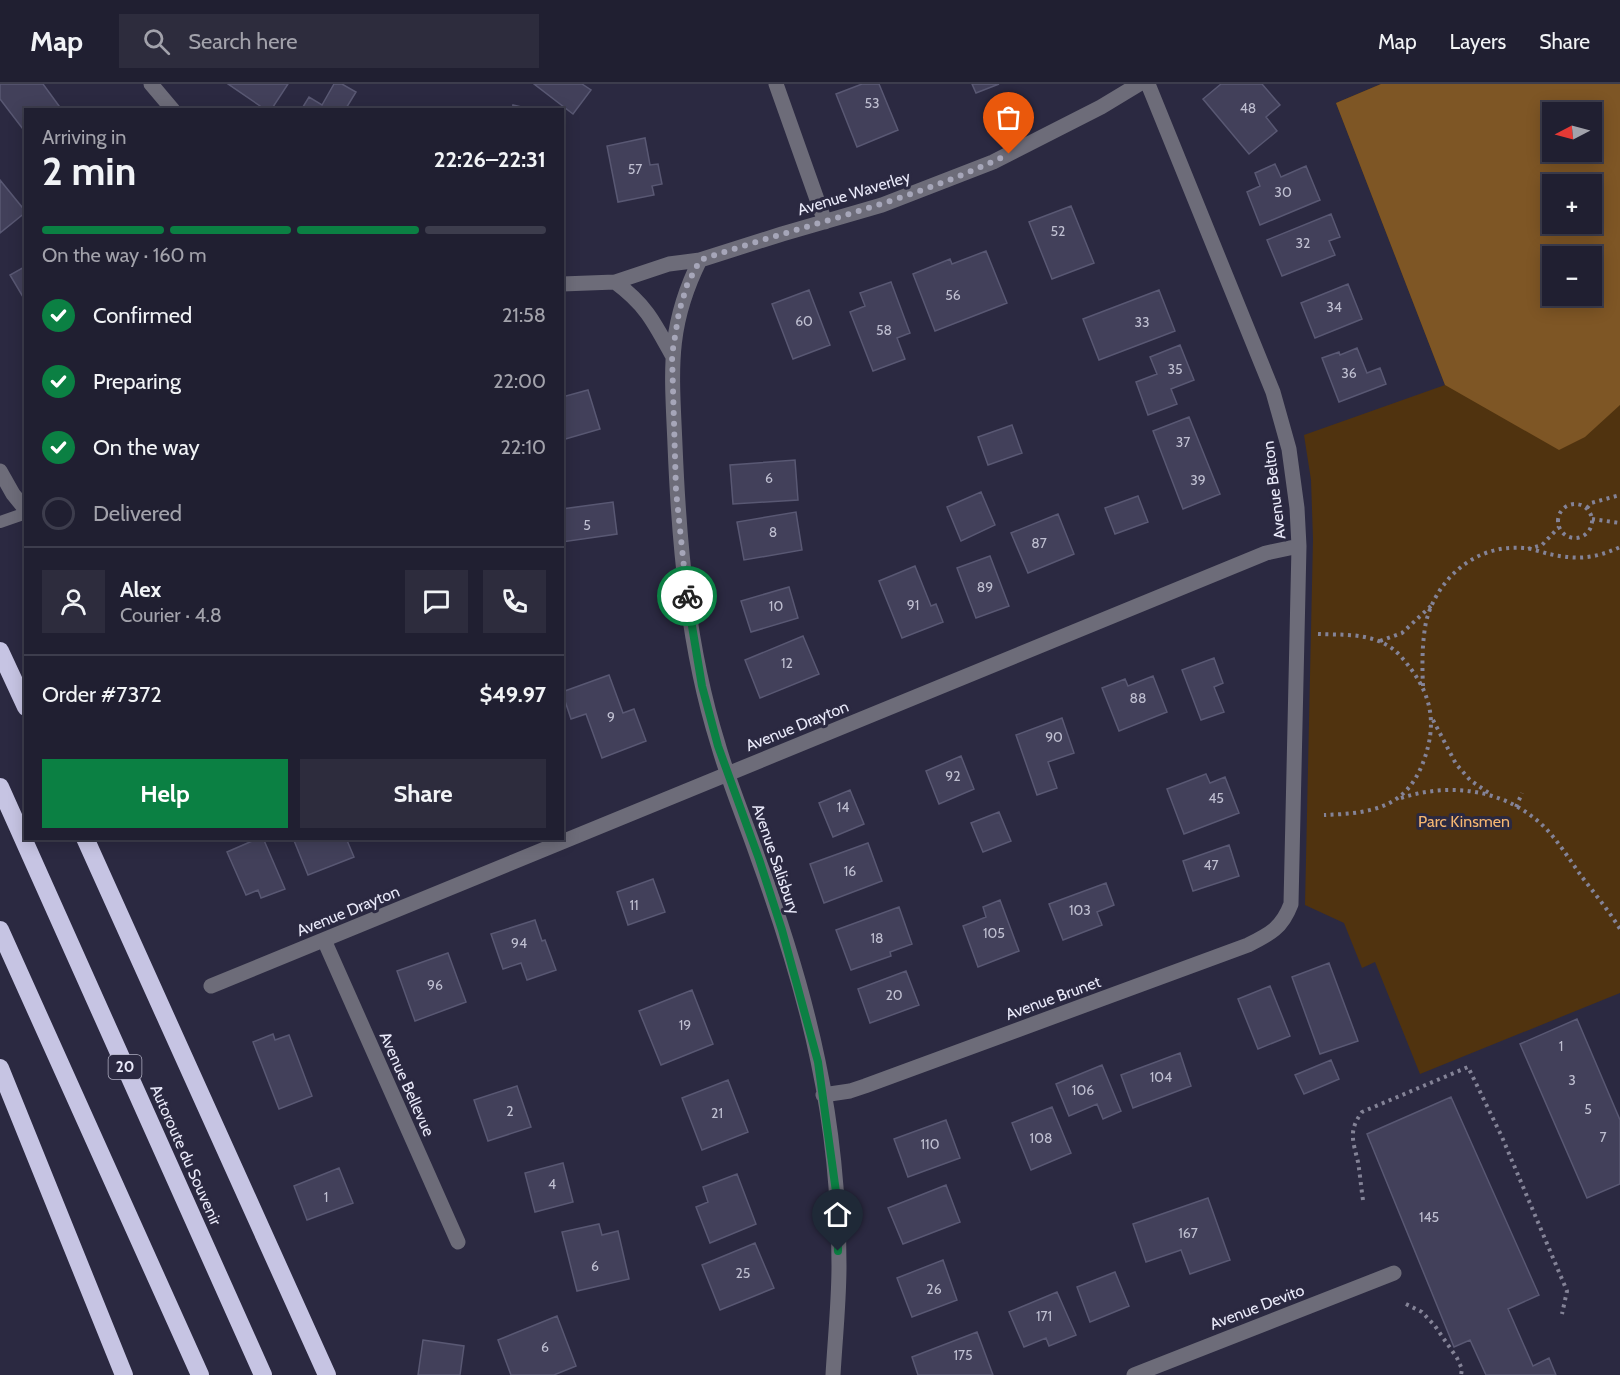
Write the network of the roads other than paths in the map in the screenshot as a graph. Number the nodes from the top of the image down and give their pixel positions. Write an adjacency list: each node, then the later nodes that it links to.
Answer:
1 (151, 84): 5 (street)
2 (776, 84): 6 (street)
3 (1139, 84): 6 (street, Avenue Waverley)
4 (1148, 84): 15 (street, Avenue Belton)
5 (170, 108)
6 (825, 222): 7 (street, Avenue Waverley)
7 (700, 260): 8 (street, Avenue Waverley); 10 (street, Avenue Salisbury)
8 (615, 282): 9 (street, Avenue Waverley); 10 (street, Avenue Salisbury)
9 (564, 284)
10 (672, 355): 18 (street, Avenue Salisbury)
11 (0, 471): 12 (street)
12 (24, 509)
13 (24, 513): 14 (lane)
14 (0, 522)
15 (1299, 546): 18 (street, Avenue Drayton); 21 (street, Avenue Belton)
16 (0, 651): 17 (highway)
17 (24, 703)
18 (728, 774): 23 (street, Avenue Drayton); 26 (street, Avenue Salisbury)
19 (0, 787): 31 (highway, Autoroute du Souvenir / 20)
20 (86, 840): 32 (highway)
21 (1286, 916): 26 (street, Avenue Brunet)
22 (0, 930): 30 (highway)
23 (324, 940): 24 (street, Avenue Drayton); 27 (street, Avenue Bellevue)
24 (210, 986)
25 (0, 1068): 29 (highway)
26 (823, 1095): 33 (street, Avenue Salisbury)
27 (458, 1242)
28 (1394, 1273): 34 (street, Avenue Devito)
29 (124, 1375)
30 (200, 1375)
31 (263, 1375)
32 (327, 1375)
33 (833, 1375)
34 (1134, 1375)

